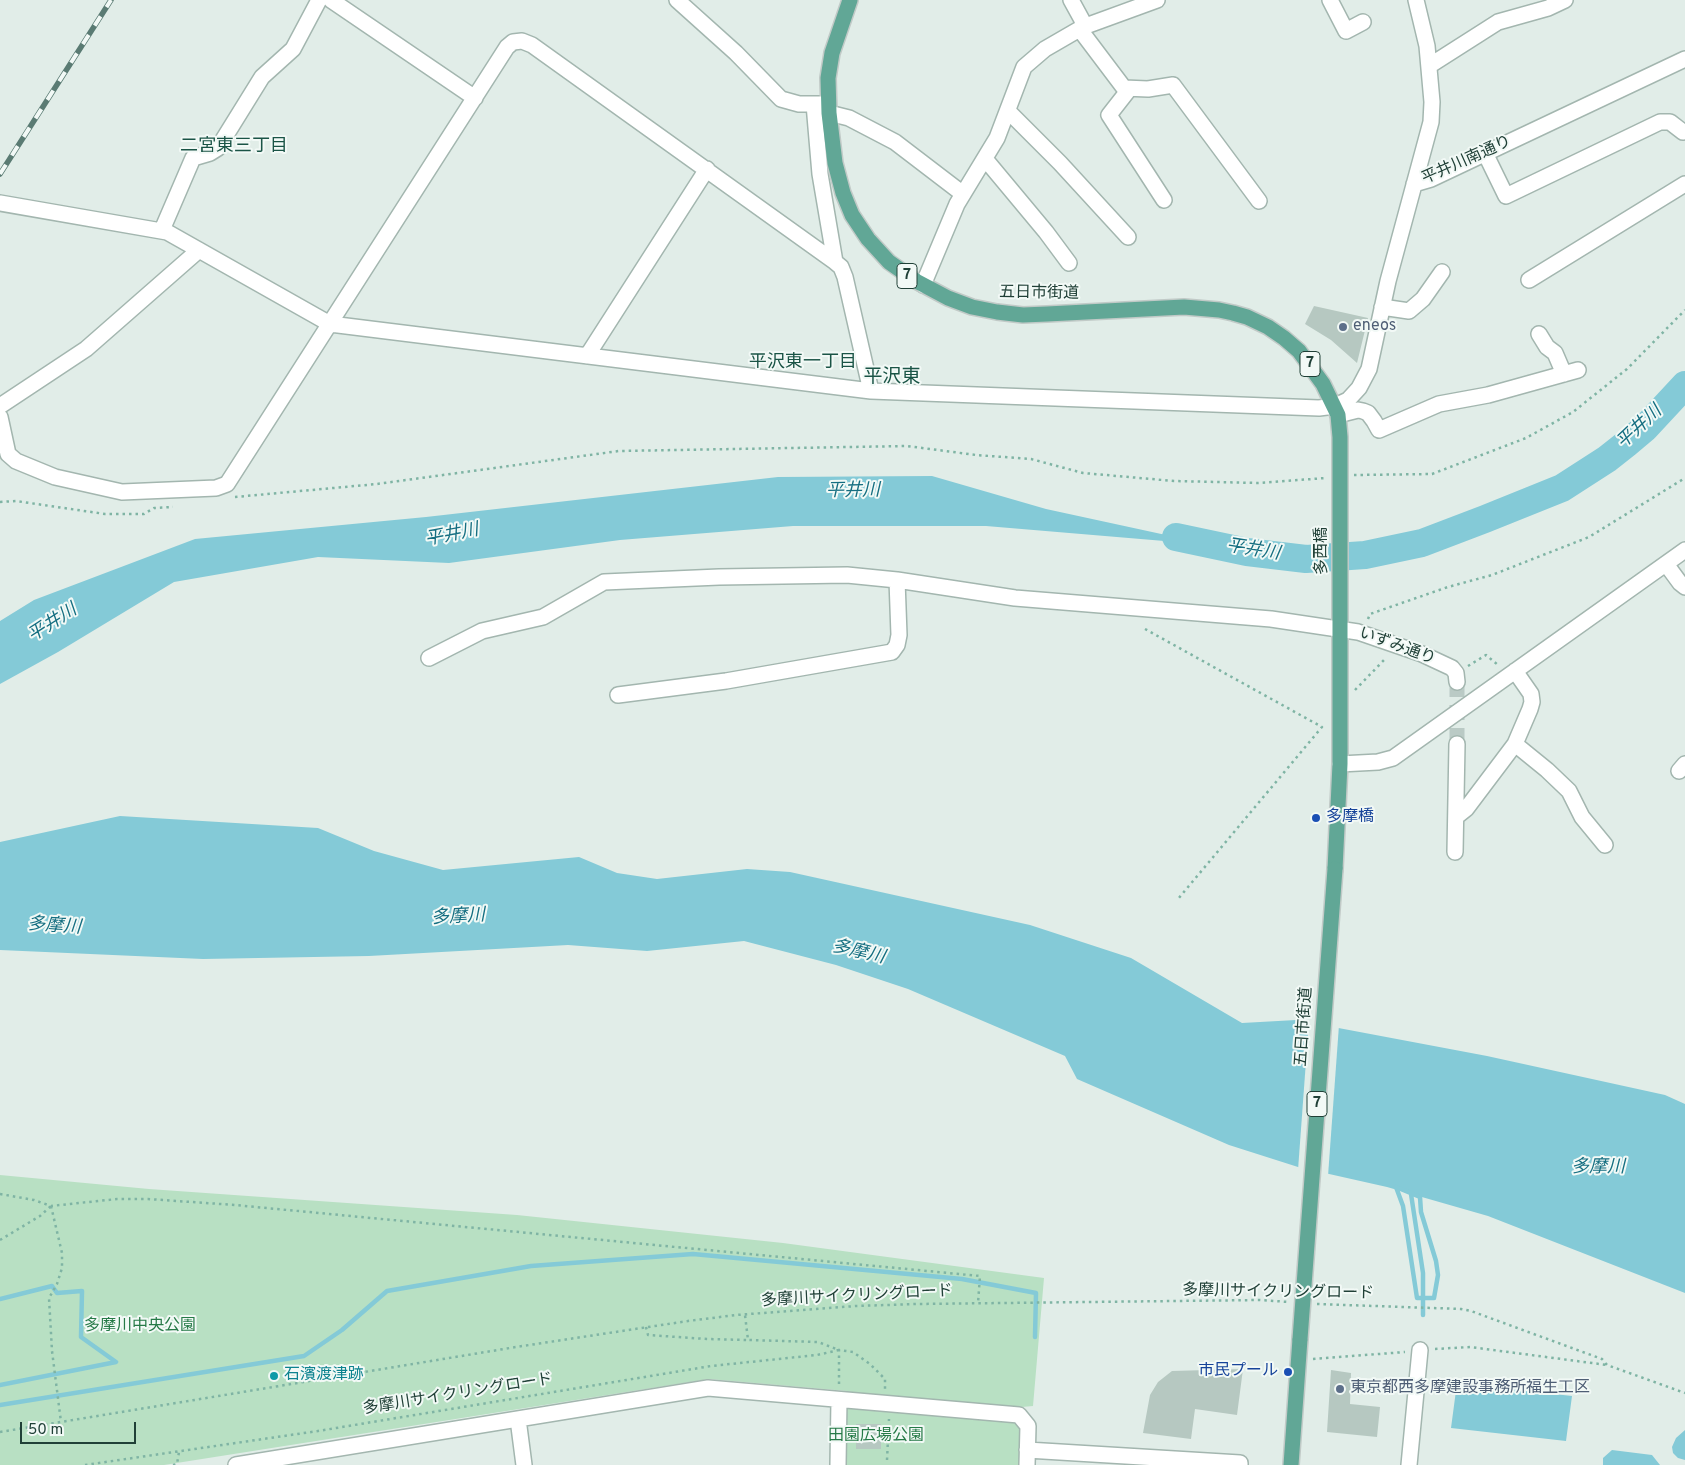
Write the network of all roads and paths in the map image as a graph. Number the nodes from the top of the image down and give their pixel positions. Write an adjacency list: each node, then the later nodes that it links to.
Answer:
1 (319, 0): 28 (street)
2 (331, 0): 15 (street)
3 (677, 0): 16 (street)
4 (850, 0): 16 (main road, 五日市街道 / 7)
5 (1071, 0): 11 (street)
6 (1156, 0): 11 (street)
7 (1330, 0): 10 (street)
8 (1416, 0): 13 (street)
9 (1565, 0): 13 (street)
10 (1364, 22)
11 (1082, 27): 14 (street); 17 (street)
12 (1685, 60): 19 (street, 平井川南通り)
13 (1429, 66): 22 (street)
14 (1124, 88): 25 (street); 26 (street)
15 (475, 98): 21 (street); 38 (street)
16 (824, 107): 24 (street); 31 (street); 35 (main road, 五日市街道 / 7)
17 (1008, 111): 20 (street); 29 (street)
18 (1684, 137): 19 (street)
19 (1485, 153): 22 (street, 平井川南通り)
20 (986, 160): 24 (street); 32 (street)
21 (707, 169): 31 (street); 40 (street)
22 (1414, 184): 36 (street, 平井川南通り)
23 (1685, 184): 34 (street)
24 (963, 194): 35 (street)
25 (1164, 200)
26 (1259, 201)
27 (1, 204): 28 (street)
28 (162, 230): 30 (street)
29 (1128, 238)
30 (199, 250): 38 (street); 42 (street)
31 (835, 262): 41 (street)
32 (1069, 263)
33 (1442, 272): 36 (street)
34 (1529, 280)
35 (923, 285): 43 (main road, 五日市街道 / 7)
36 (1382, 307): 43 (street, 平井川南通り)
37 (1685, 310): 45 (path)
38 (330, 324): 40 (street); 44 (street)
39 (1539, 334): 43 (street)
40 (587, 356): 41 (street)
41 (871, 391): 43 (street)
42 (0, 406)
43 (1336, 410): 45 (main road, 五日市街道 / 7)
44 (0, 416)
45 (1340, 478): 47 (path); 54 (main road, 多西橋 / 7)
46 (1685, 478): 56 (path)
47 (234, 498)
48 (0, 502): 49 (path)
49 (144, 514)
50 (1685, 550): 51 (street)
51 (1666, 564): 53 (street); 59 (street)
52 (897, 580): 54 (street, いずみ通り); 58 (street, いずみ通り); 61 (street)
53 (1685, 587)
54 (1340, 625): 56 (street, いずみ通り); 65 (main road, 五日市街道 / 7)
55 (1145, 629): 69 (path)
56 (1364, 633): 57 (street, いずみ通り)
57 (1392, 642): 60 (street, いずみ通り); 62 (path)
58 (429, 658)
59 (1512, 673): 60 (path); 64 (street); 65 (street)
60 (1455, 675)
61 (618, 695)
62 (1350, 695)
63 (1458, 744): 66 (street)
64 (1515, 744): 66 (street); 67 (street)
65 (1340, 764): 81 (main road, 五日市街道 / 7, bridge)
66 (1456, 818): 68 (street)
67 (1605, 845)
68 (1455, 852)
69 (1178, 899)
70 (0, 1194): 71 (path)
71 (51, 1206): 72 (path); 73 (path); 87 (path)
72 (0, 1240)
73 (978, 1303): 74 (path, 多摩川サイクリングロード); 76 (path, 多摩川サイクリングロード)
74 (1296, 1303)
75 (1314, 1304): 82 (path, 多摩川サイクリングロード)
76 (745, 1315): 77 (path); 78 (path, 多摩川サイクリングロード)
77 (646, 1327): 78 (path); 87 (path)
78 (748, 1340): 79 (path)
79 (839, 1350): 84 (path); 85 (path); 89 (path, 多摩川サイクリングロード)
80 (1420, 1350): 81 (path); 82 (path); 99 (street)
81 (1298, 1360): 98 (main road, 五日市街道 / 7)
82 (1607, 1365): 83 (path, 多摩川サイクリングロード)
83 (1685, 1393)
84 (840, 1400): 85 (street); 86 (street); 96 (street)
85 (886, 1403): 90 (street); 91 (path)
86 (518, 1419): 94 (street); 95 (street)
87 (62, 1422): 88 (path)
88 (0, 1432)
89 (180, 1452): 92 (path, 多摩川サイクリングロード); 93 (path)
90 (1027, 1458): 97 (street)
91 (887, 1460)
92 (85, 1465)
93 (173, 1465)
94 (236, 1465)
95 (524, 1465)
96 (838, 1465)
97 (1240, 1465)
98 (1291, 1465)
99 (1409, 1465)

